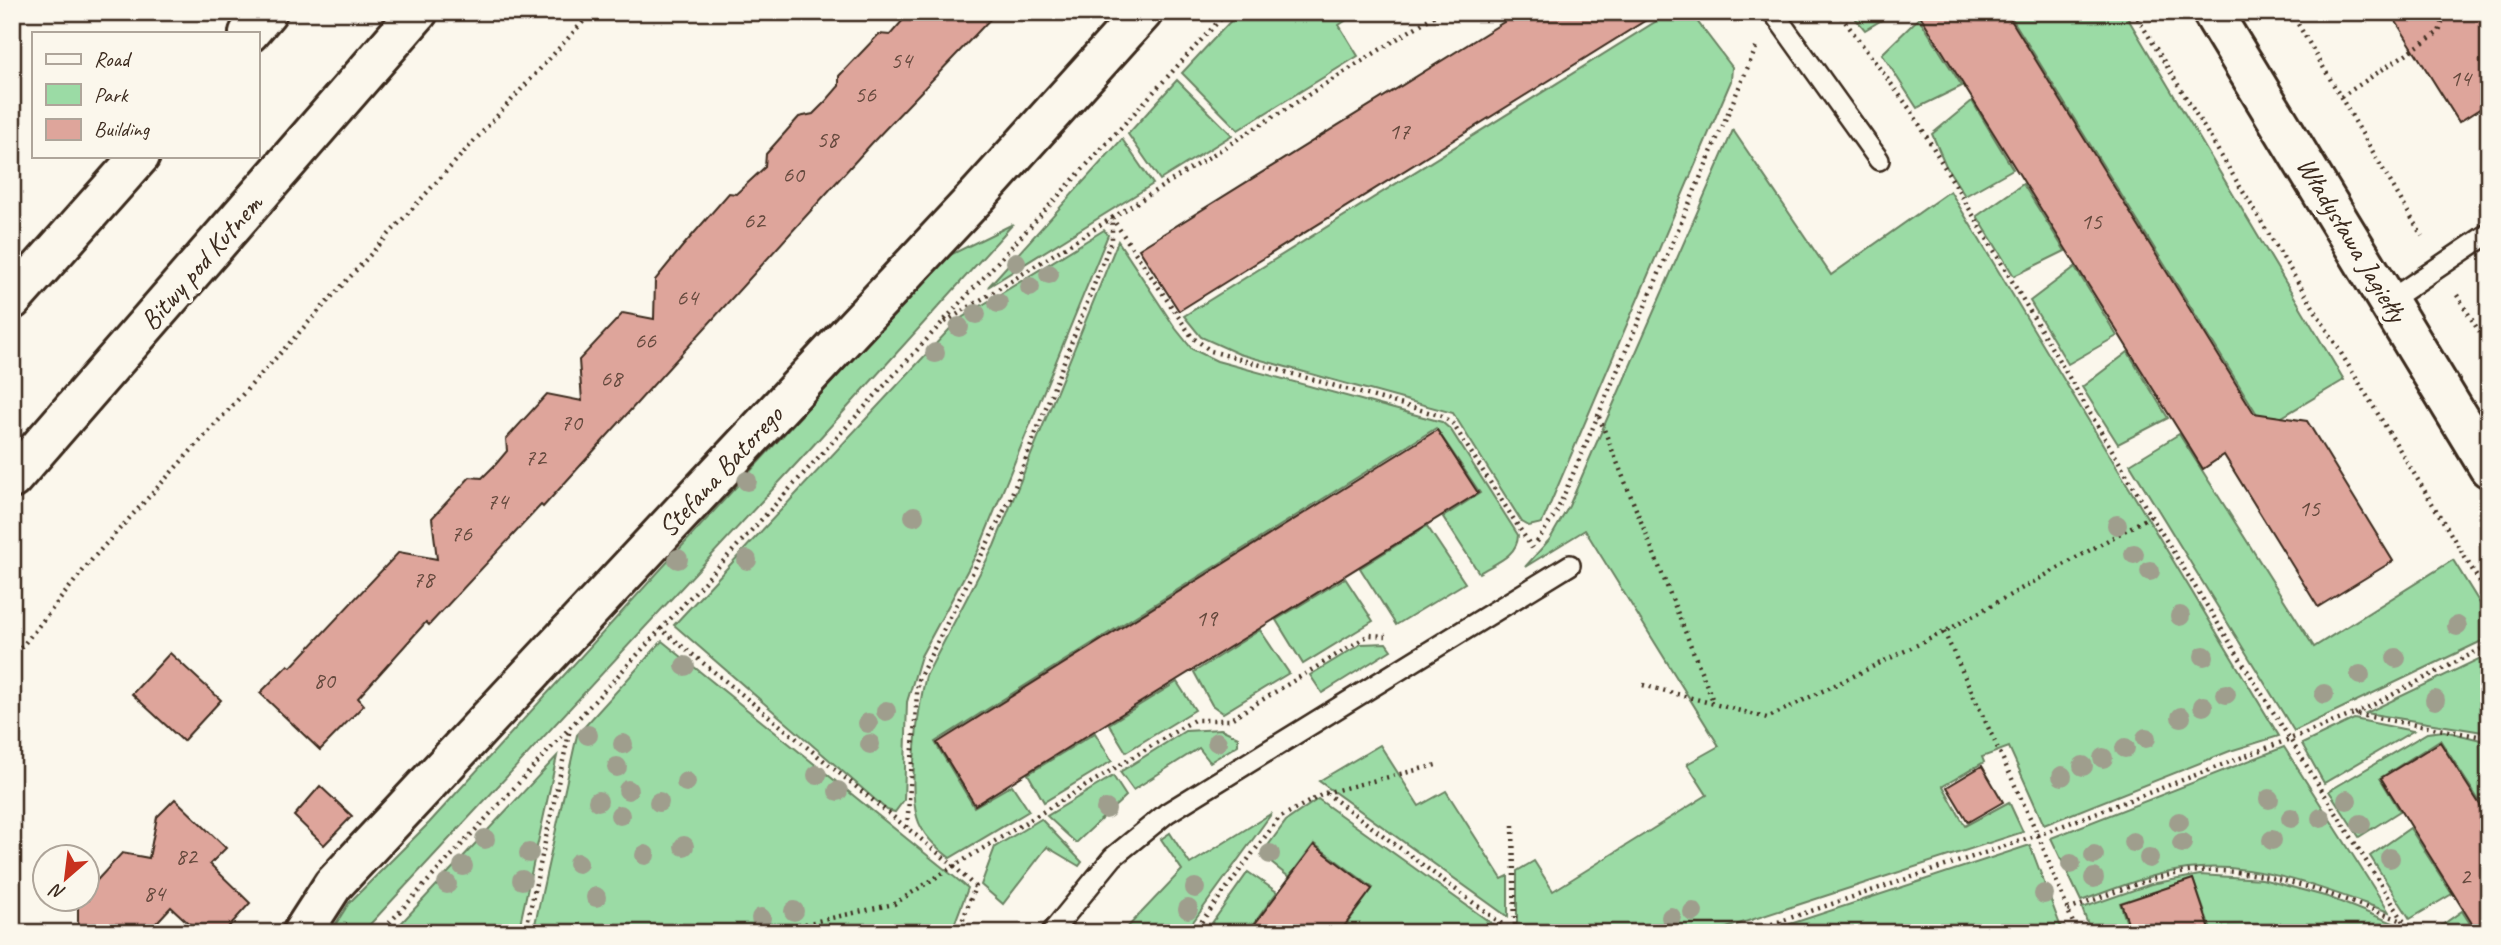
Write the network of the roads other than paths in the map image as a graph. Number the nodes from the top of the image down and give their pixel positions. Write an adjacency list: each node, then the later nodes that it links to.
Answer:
1 (267, 12): 6 (street)
2 (418, 12): 13 (street, Bitwy pod Kutnem)
3 (1143, 12): 15 (street, Stefana Batorego)
4 (1773, 12): 8 (lane)
5 (2213, 12): 11 (street, Władysława Jagiełły)
6 (250, 32)
7 (138, 158): 10 (street)
8 (1879, 160)
9 (2489, 233): 11 (lane)
10 (12, 300)
11 (2390, 300): 12 (street, Władysława Jagiełły)
12 (2489, 468)
13 (12, 479)
14 (1570, 565): 16 (lane)
15 (302, 933)
16 (1051, 933)

